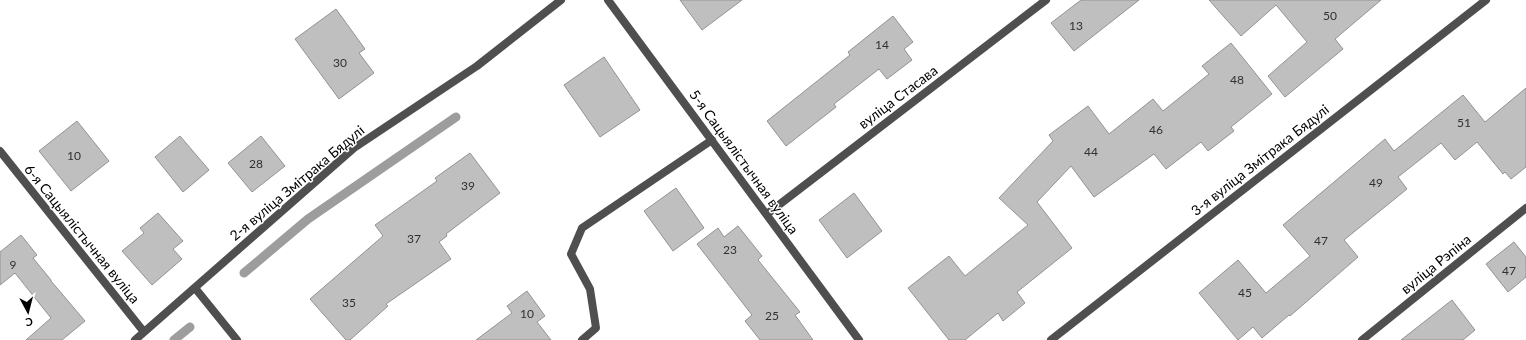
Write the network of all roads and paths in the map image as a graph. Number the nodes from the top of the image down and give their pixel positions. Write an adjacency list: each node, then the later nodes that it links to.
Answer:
1 (561, 0): 9 (street, 2-я вуліца Змітрака Бядулі)
2 (608, 0): 5 (street, 5-я Сацыялістычная вуліца)
3 (1046, 0): 8 (street, вуліца Стасава)
4 (1486, 0): 15 (street, 3-я вуліца Змітрака Бядулі)
5 (712, 140): 8 (street, 5-я Сацыялістычная вуліца); 13 (street)
6 (0, 152): 10 (street, 6-я Сацыялістычная вуліца)
7 (1526, 208): 16 (street, вуліца Рэпіна)
8 (767, 214): 14 (street, 5-я Сацыялістычная вуліца)
9 (195, 288): 10 (street, 2-я вуліца Змітрака Бядулі); 12 (street)
10 (144, 332): 11 (street, 2-я вуліца Змітрака Бядулі)
11 (135, 340)
12 (237, 340)
13 (582, 340)
14 (859, 340)
15 (1051, 340)
16 (1362, 340)

